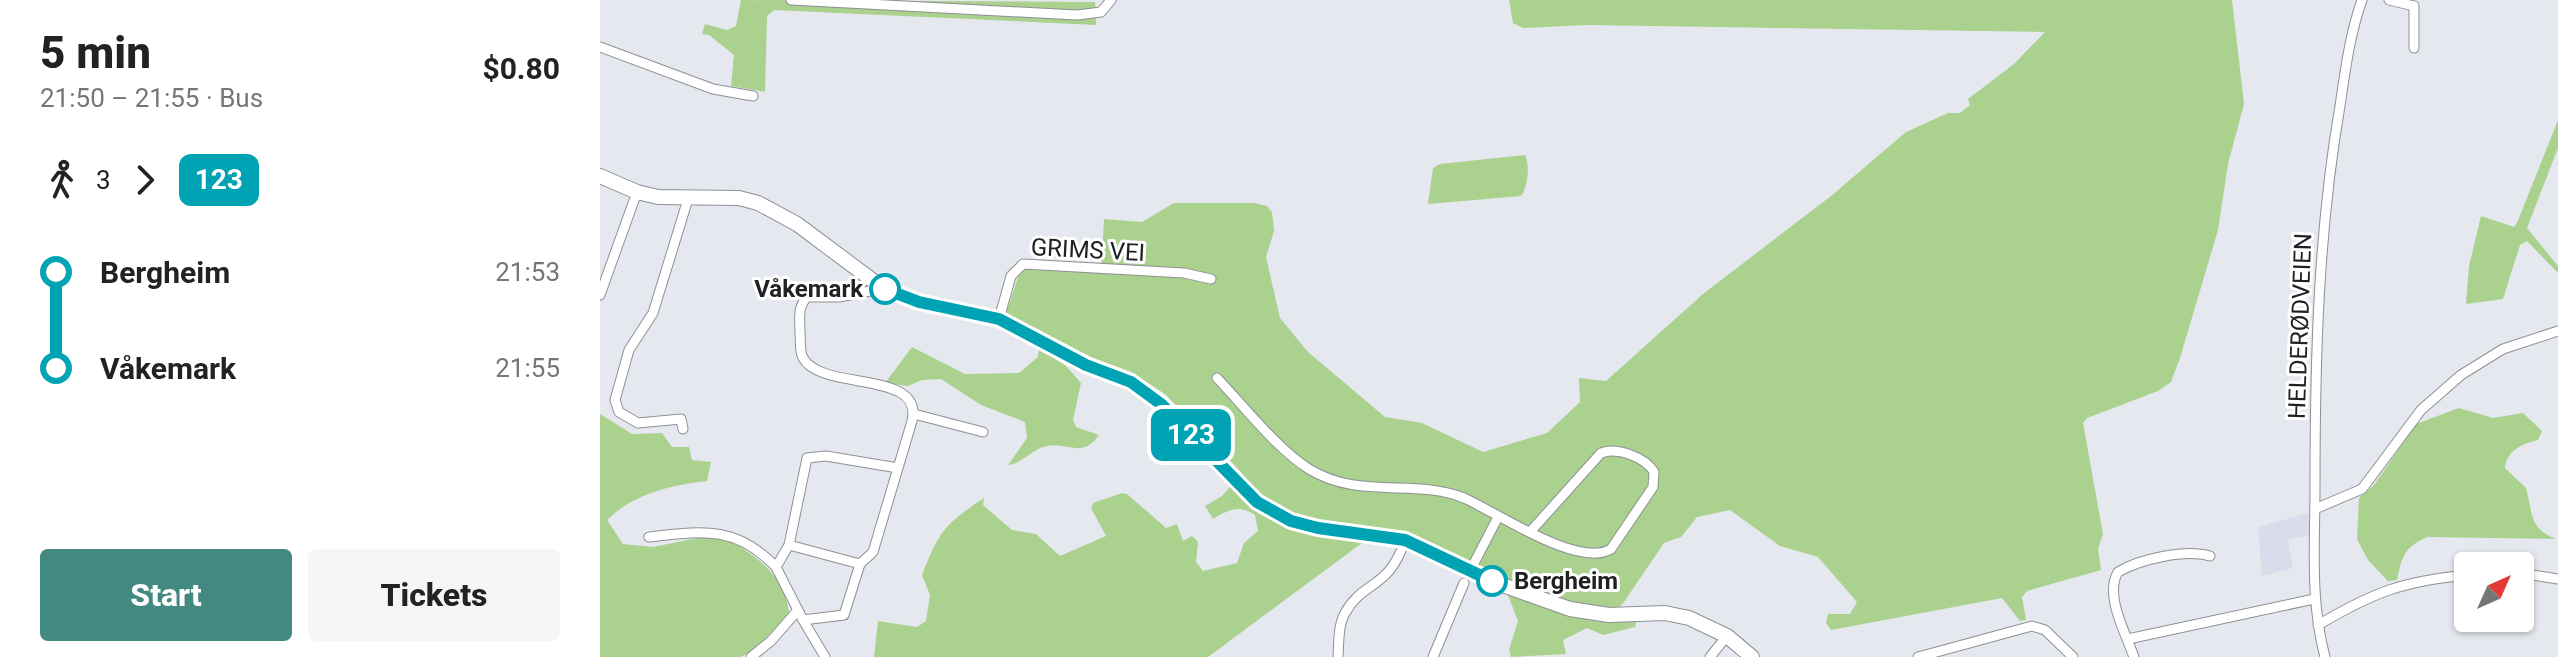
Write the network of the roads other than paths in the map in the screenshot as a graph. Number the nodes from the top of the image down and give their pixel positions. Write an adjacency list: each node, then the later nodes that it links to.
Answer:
1 (791, 0): 2 (street)
2 (1111, 0)
3 (2362, 0): 21 (street, HELDERØDVEIEN)
4 (2389, 0): 6 (street)
5 (600, 47): 7 (street)
6 (2414, 48)
7 (753, 96)
8 (600, 176): 9 (main road)
9 (637, 192): 10 (main road); 13 (street)
10 (688, 199): 12 (main road); 18 (street)
11 (1211, 279): 14 (street, GRIMS VEI)
12 (878, 285): 14 (main road); 17 (street)
13 (600, 295)
14 (999, 319): 25 (main road)
15 (2558, 331): 21 (street)
16 (1217, 378): 22 (street)
17 (914, 414): 19 (street); 20 (street)
18 (683, 429)
19 (983, 432)
20 (898, 468): 26 (street); 28 (street)
21 (2315, 509): 34 (street, HELDERØDVEIEN)
22 (1498, 517): 23 (street); 31 (street)
23 (1530, 532): 23 (street)
24 (649, 537): 29 (street)
25 (1405, 540): 31 (main road); 42 (street)
26 (789, 545): 28 (street); 29 (street)
27 (2210, 556): 39 (street)
28 (860, 564): 36 (street)
29 (776, 567): 35 (street)
30 (2534, 575): 33 (street)
31 (1467, 577): 38 (main road); 43 (street)
32 (2454, 577): 37 (street)
33 (2558, 579)
34 (2314, 599): 37 (street, HELDERØDVEIEN); 39 (street)
35 (798, 610): 36 (street); 40 (street)
36 (803, 620): 41 (street)
37 (2318, 625): 49 (street, HELDERØDVEIEN)
38 (1727, 636): 44 (street); 45 (main road)
39 (2128, 639): 48 (street)
40 (751, 657)
41 (825, 657)
42 (1338, 657)
43 (1433, 657)
44 (1710, 657)
45 (1752, 657)
46 (1918, 657): 47 (street)
47 (2073, 657)
48 (2134, 657)
49 (2325, 657)

